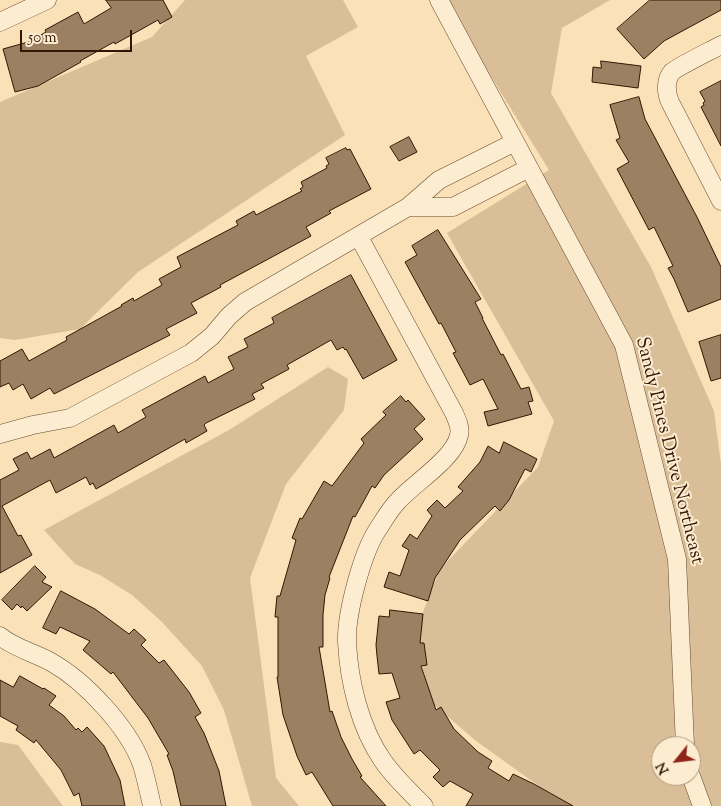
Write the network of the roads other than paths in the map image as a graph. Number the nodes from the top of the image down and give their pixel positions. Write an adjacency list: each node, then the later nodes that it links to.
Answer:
1 (47, 0): 3 (street)
2 (439, 0): 5 (street, Sandy Pines Drive Northeast)
3 (0, 22)
4 (721, 45): 9 (street)
5 (515, 142): 6 (street, Sandy Pines Drive Northeast); 7 (street)
6 (529, 168): 8 (street); 14 (street, Sandy Pines Drive Northeast)
7 (456, 172): 8 (street); 10 (street)
8 (470, 198): 10 (street)
9 (721, 201)
10 (408, 207): 11 (street)
11 (359, 236): 12 (street); 17 (street)
12 (0, 434)
13 (0, 636): 16 (street)
14 (685, 736)
15 (695, 786): 18 (street)
16 (152, 806)
17 (424, 806)
18 (702, 806)

